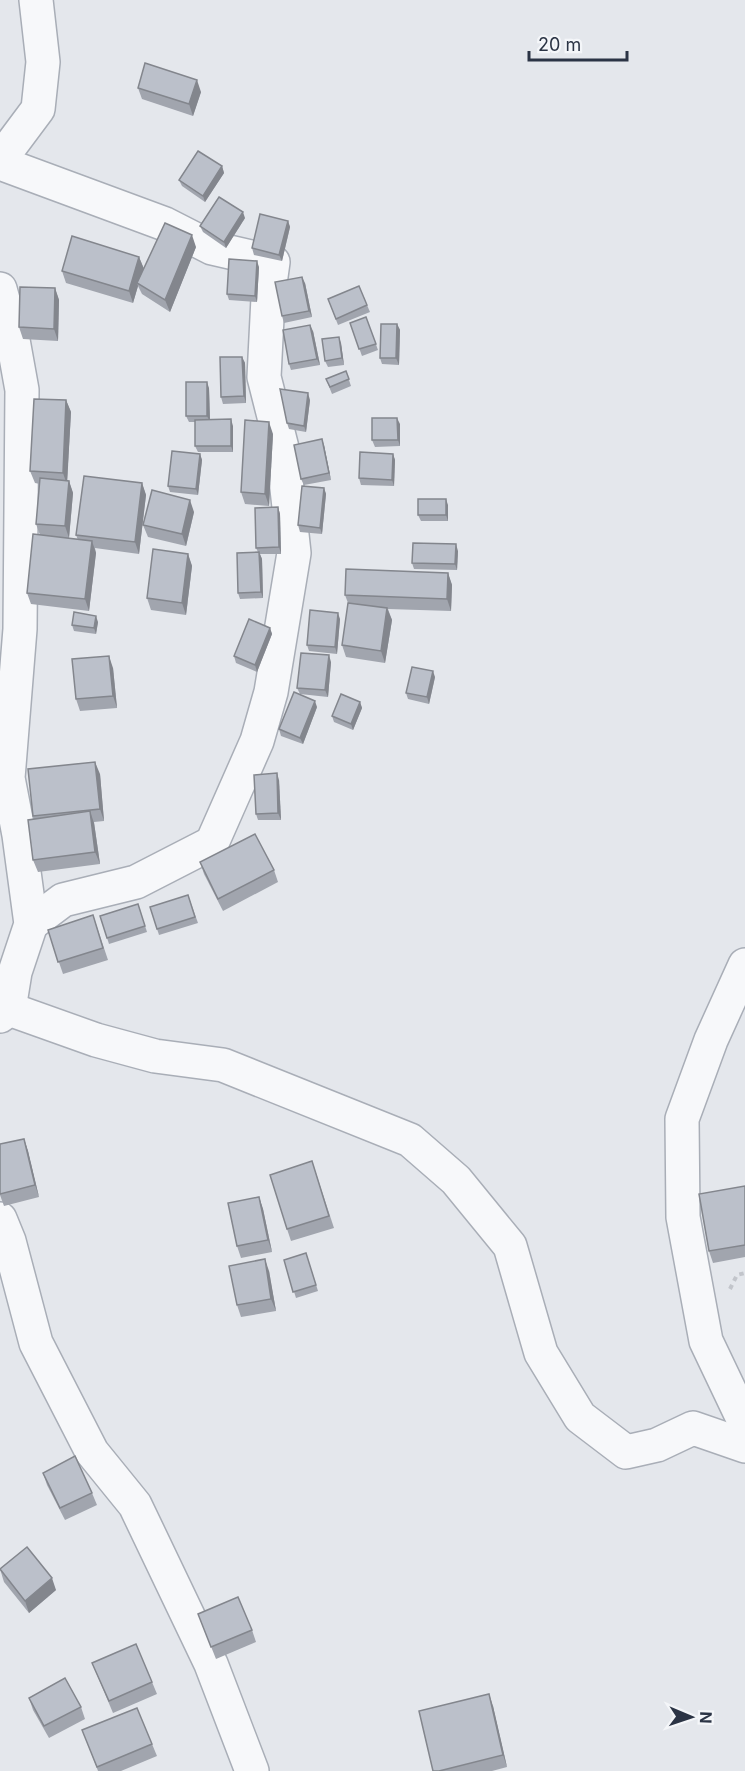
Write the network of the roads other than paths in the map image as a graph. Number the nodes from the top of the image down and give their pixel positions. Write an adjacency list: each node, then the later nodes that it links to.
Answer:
1 (36, 0): 2 (street)
2 (0, 161): 5 (street)
3 (0, 289): 4 (street)
4 (10, 629): 5 (street)
5 (31, 924): 7 (street)
6 (745, 965): 9 (street)
7 (5, 1012): 10 (street)
8 (0, 1219): 11 (street)
9 (745, 1423)
10 (745, 1446)
11 (252, 1771)

